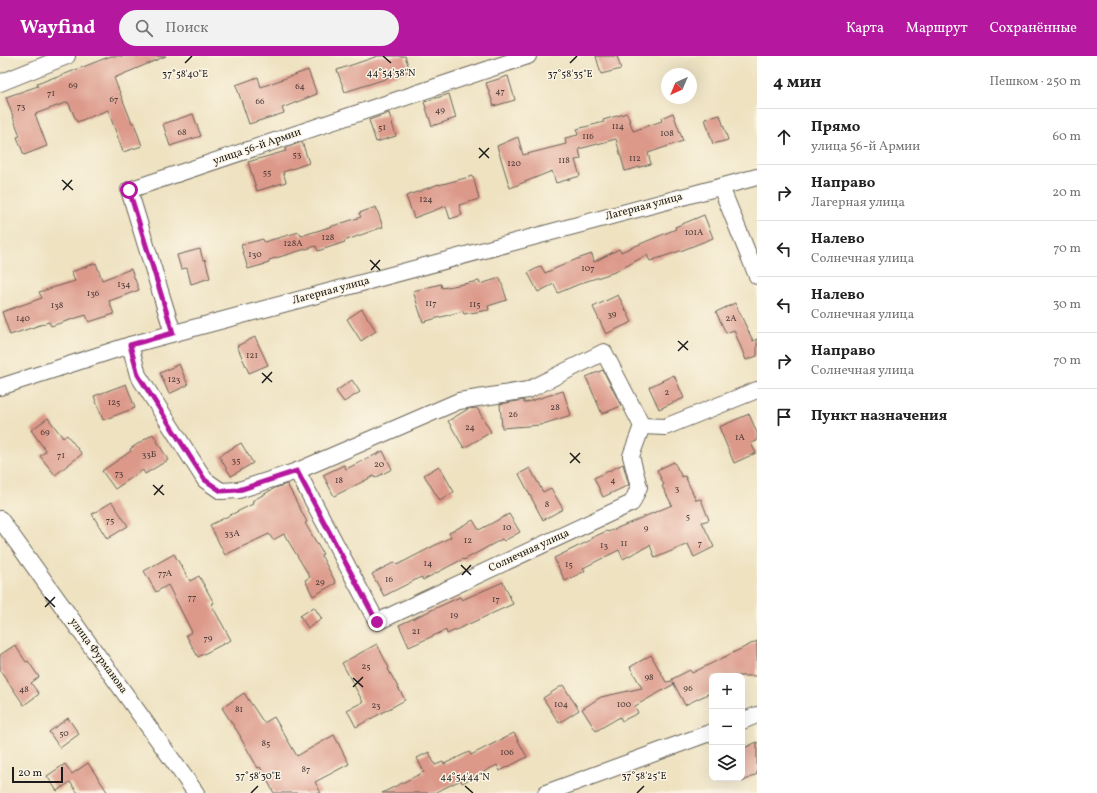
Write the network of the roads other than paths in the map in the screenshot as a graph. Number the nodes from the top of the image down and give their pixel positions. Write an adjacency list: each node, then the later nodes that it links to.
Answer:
1 (67, 56): 3 (street)
2 (528, 56): 7 (street, улица 56-й Армии)
3 (0, 83)
4 (757, 177): 5 (street, Лагерная улица)
5 (721, 187): 6 (street); 7 (street, Лагерная улица)
6 (757, 276)
7 (173, 333): 8 (street, Лагерная улица)
8 (130, 345): 9 (street, Лагерная улица); 12 (street)
9 (0, 387)
10 (757, 390): 11 (street)
11 (642, 426): 12 (street); 12 (street, Солнечная улица)
12 (297, 471)
13 (0, 519): 17 (street, улица Фурманова)
14 (757, 715): 15 (street)
15 (745, 720)
16 (709, 733): 18 (street)
17 (196, 793)
18 (546, 793)

